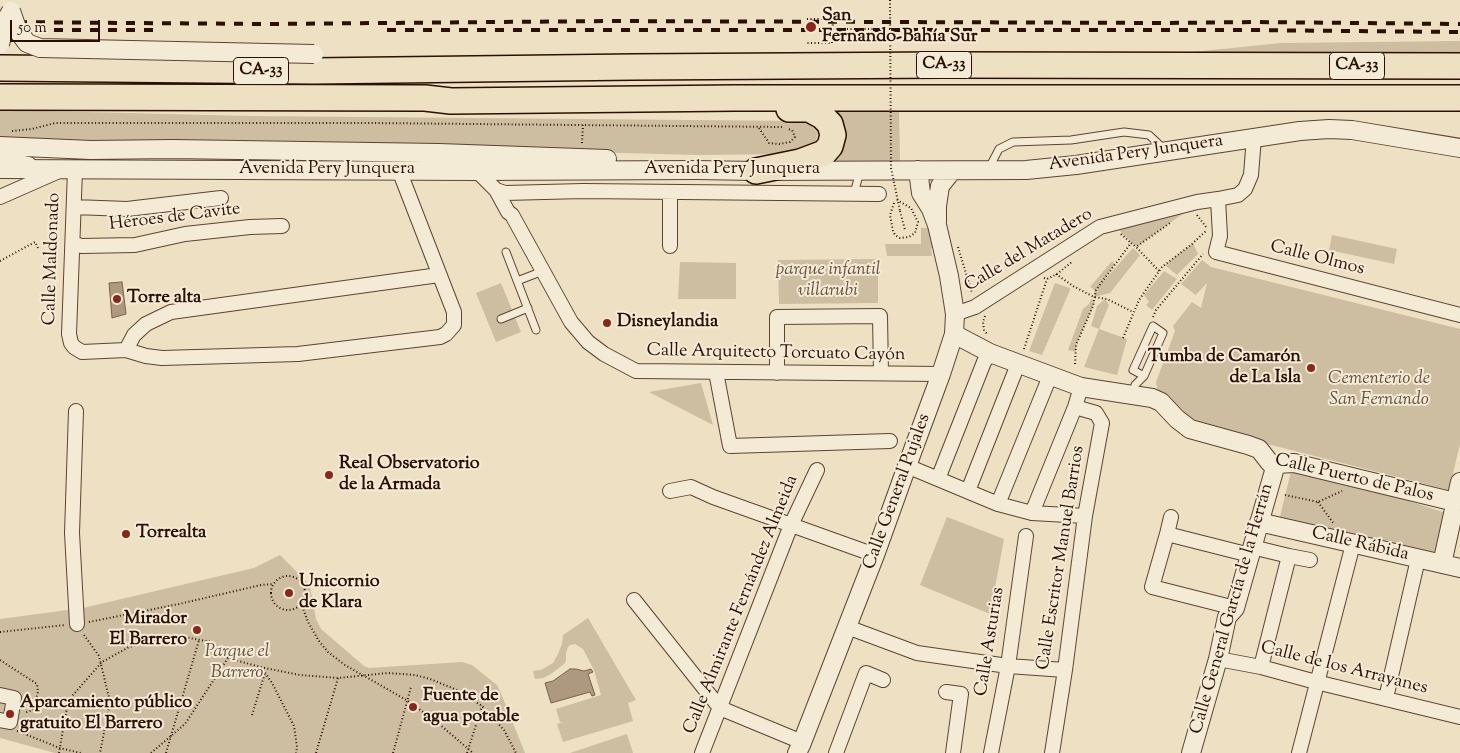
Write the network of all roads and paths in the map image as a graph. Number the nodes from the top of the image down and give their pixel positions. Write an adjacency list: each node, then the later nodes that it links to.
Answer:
1 (890, 0): 5 (path, bridge)
2 (13, 5): 7 (street, bridge); 8 (street, bridge)
3 (807, 18): 4 (path, bridge)
4 (833, 29): 5 (path); 6 (path, bridge)
5 (890, 29): 42 (path, bridge)
6 (807, 43)
7 (0, 44)
8 (314, 54): 11 (highway)
9 (1460, 66): 11 (highway, CA-33)
10 (0, 68): 11 (highway, CA-33)
11 (522, 69)
12 (0, 97): 13 (highway, CA-33)
13 (735, 98): 14 (highway, CA-33); 30 (highway)
14 (1460, 98)
15 (759, 128): 15 (path); 17 (path)
16 (1254, 137): 18 (street, Avenida Pery Junquera); 19 (street, Avenida Pery Junquera); 41 (street, Calle del Matadero)
17 (4, 139): 25 (street)
18 (1460, 148)
19 (1166, 151): 28 (street, Avenida Pery Junquera); 28 (lane)
20 (0, 158): 22 (street)
21 (0, 170): 22 (street, Avenida Pery Junquera)
22 (68, 170): 23 (street, Avenida Pery Junquera); 39 (street); 45 (street, Calle Maldonado)
23 (400, 170): 29 (street, Avenida Pery Junquera); 65 (street)
24 (517, 170): 25 (street, Avenida Pery Junquera); 29 (street, Avenida Pery Junquera); 34 (street)
25 (696, 170): 30 (street, Avenida Pery Junquera)
26 (924, 170): 27 (street, Avenida Pery Junquera); 32 (street, Avenida Pery Junquera); 36 (street); 44 (street)
27 (952, 170): 28 (street, Avenida Pery Junquera); 44 (street)
28 (988, 170)
29 (477, 171): 33 (street, Calle Arquitecto Torcuato Cayón)
30 (756, 171): 31 (street, Avenida Pery Junquera)
31 (860, 171): 32 (street, Avenida Pery Junquera); 37 (lane)
32 (892, 179): 36 (street)
33 (496, 190): 34 (street); 46 (street, Calle Arquitecto Torcuato Cayón)
34 (514, 192): 35 (street); 46 (street)
35 (670, 192): 37 (street); 55 (street)
36 (921, 192): 49 (street)
37 (854, 194): 38 (street)
38 (879, 194)
39 (0, 197)
40 (221, 198): 45 (street)
41 (1218, 199): 72 (street, Calle del Matadero); 74 (street, Calle Olmos)
42 (898, 200): 43 (path); 51 (path, bridge)
43 (894, 203)
44 (937, 206): 49 (street)
45 (74, 207): 53 (street, Calle Maldonado)
46 (512, 214): 62 (street, Calle Arquitecto Torcuato Cayón)
47 (1197, 215): 63 (path)
48 (1176, 219): 56 (path)
49 (937, 224): 72 (street, Calle General Pujales)
50 (282, 226): 53 (street, Héroes de Cavite)
51 (905, 230)
52 (1118, 232): 54 (path)
53 (73, 243): 81 (street, Calle Maldonado)
54 (1130, 243): 56 (path); 69 (path)
55 (670, 246)
56 (1136, 247): 63 (path)
57 (38, 248): 61 (path)
58 (1205, 251): 76 (path)
59 (506, 252): 68 (lane)
60 (1077, 257): 64 (path)
61 (0, 260)
62 (543, 271): 68 (lane); 84 (street, Calle Arquitecto Torcuato Cayón)
63 (1159, 271): 71 (path)
64 (1057, 274): 67 (path); 69 (path)
65 (440, 275): 81 (street); 81 (street)
66 (1042, 278): 67 (path)
67 (1046, 279): 82 (path)
68 (517, 281): 70 (lane)
69 (1094, 297): 71 (path); 83 (path)
70 (528, 308): 75 (lane); 77 (lane)
71 (1134, 312): 79 (path)
72 (955, 314): 78 (street, Calle General Pujales)
73 (985, 315): 80 (path)
74 (1460, 315)
75 (501, 319)
76 (1154, 326): 89 (lane); 89 (lane)
77 (536, 330)
78 (954, 334): 80 (street, Calle Puerto de Palos); 87 (street, Calle General Pujales)
79 (1123, 338)
80 (991, 346): 82 (street, Calle Puerto de Palos); 98 (street)
81 (126, 350)
82 (1021, 359): 88 (street, Calle Puerto de Palos); 102 (street)
83 (1075, 364)
84 (716, 372): 85 (street, Calle Arquitecto Torcuato Cayón); 94 (street)
85 (777, 373): 86 (street, Calle Arquitecto Torcuato Cayón); 86 (street)
86 (881, 373): 87 (street, Calle Arquitecto Torcuato Cayón)
87 (941, 374): 96 (street, Calle General Pujales)
88 (1050, 376): 90 (street, Calle Puerto de Palos); 106 (street)
89 (1144, 376): 91 (lane)
90 (1081, 387): 91 (street, Calle Puerto de Palos); 92 (street)
91 (1134, 394): 95 (street, Calle Puerto de Palos)
92 (1075, 407): 107 (street); 108 (street, Calle Escritor Manuel Barrios)
93 (76, 411): 127 (street)
94 (890, 441)
95 (1276, 464): 105 (street, Calle Puerto de Palos); 110 (street, Calle General García de la Herrán)
96 (907, 466): 98 (street); 117 (street, Calle General Pujales)
97 (817, 470): 111 (street, Calle Almirante Fernández Almeida)
98 (938, 478): 102 (street)
99 (1460, 482): 105 (street)
100 (1346, 489): 104 (path)
101 (670, 491): 111 (street)
102 (968, 491): 106 (street)
103 (1285, 494): 104 (path)
104 (1318, 502): 112 (path)
105 (1455, 502): 121 (street)
106 (998, 504): 107 (street)
107 (1032, 513): 108 (street)
108 (1085, 516): 138 (street, Calle Escritor Manuel Barrios)
109 (1171, 517): 113 (street)
110 (1260, 522): 115 (street, Calle Rábida); 116 (street, Calle General García de la Herrán)
111 (791, 525): 117 (street); 150 (street, Calle Almirante Fernández Almeida)
112 (1337, 528)
113 (1167, 534): 116 (street); 126 (street)
114 (1026, 536): 135 (street, Calle Asturias)
115 (1353, 544): 119 (street, Calle Rábida); 143 (street)
116 (1251, 551): 118 (street); 126 (street, Calle General García de la Herrán)
117 (876, 555): 128 (street, Calle General Pujales)
118 (1289, 556): 120 (street); 137 (street)
119 (1418, 559): 121 (street, Calle Rábida); 147 (street)
120 (1310, 560)
121 (1442, 564): 122 (street, Calle Rábida)
122 (1460, 568)
123 (273, 584): 125 (path); 125 (path); 127 (path)
124 (634, 600): 150 (street)
125 (301, 603): 140 (path)
126 (1235, 608): 132 (street, Calle General García de la Herrán)
127 (77, 624): 129 (path); 134 (path)
128 (847, 626): 135 (street); 157 (street, Calle General Pujales)
129 (0, 632)
130 (199, 640): 131 (path); 134 (path); 154 (path)
131 (228, 658): 136 (path); 154 (path)
132 (1218, 659): 137 (street, Calle de los Arrayanes); 174 (street, Calle General García de la Herrán)
133 (0, 660): 153 (path)
134 (102, 662): 155 (path); 160 (path)
135 (1008, 666): 138 (street); 172 (street, Calle Asturias)
136 (260, 667): 139 (path); 141 (path)
137 (1261, 667): 143 (street, Calle de los Arrayanes)
138 (1065, 670): 173 (street, Calle Escritor Manuel Barrios)
139 (265, 673): 151 (path); 163 (path)
140 (362, 675): 141 (path); 148 (path); 149 (path)
141 (338, 678): 164 (path)
142 (883, 680): 170 (street)
143 (1316, 682): 147 (street, Calle de los Arrayanes); 175 (street)
144 (411, 687): 148 (path)
145 (946, 692): 171 (street)
146 (0, 695): 153 (street)
147 (1386, 698): 152 (street, Calle de los Arrayanes)
148 (408, 701): 156 (path); 165 (path)
149 (482, 706): 156 (path); 168 (path)
150 (720, 708): 157 (street); 169 (street, Calle Almirante Fernández Almeida)
151 (252, 715)
152 (1460, 717)
153 (7, 718): 155 (path)
154 (170, 737): 161 (path); 162 (path)
155 (59, 748): 158 (path); 159 (path)
156 (468, 748): 166 (path); 167 (path)
157 (800, 748)
158 (59, 753)
159 (81, 753)
160 (100, 753)
161 (151, 753)
162 (166, 753)
163 (296, 753)
164 (316, 753)
165 (393, 753)
166 (467, 753)
167 (473, 753)
168 (516, 753)
169 (702, 753)
170 (836, 753)
171 (952, 753)
172 (991, 753)
173 (1052, 753)
174 (1191, 753)
175 (1299, 753)

